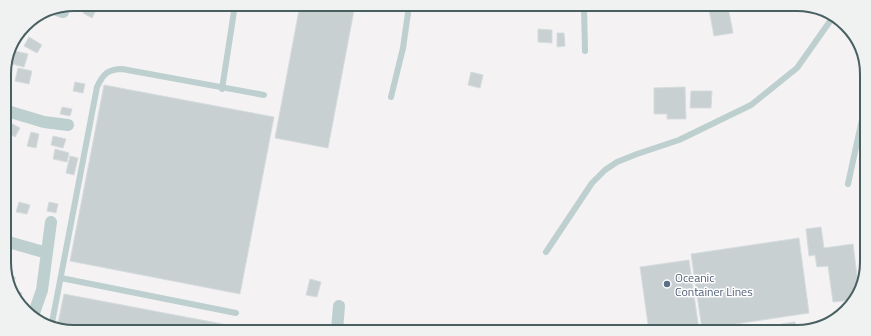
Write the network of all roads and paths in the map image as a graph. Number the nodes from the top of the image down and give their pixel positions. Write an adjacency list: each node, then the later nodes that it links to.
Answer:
1 (234, 11): 6 (lane)
2 (408, 11): 8 (lane)
3 (584, 11): 5 (lane)
4 (830, 21): 15 (lane)
5 (585, 51)
6 (222, 89): 7 (lane); 17 (lane)
7 (264, 95)
8 (391, 97)
9 (11, 112): 10 (street)
10 (68, 125)
11 (860, 129): 12 (lane)
12 (848, 184)
13 (51, 222): 16 (street)
14 (11, 243): 16 (street)
15 (546, 252)
16 (47, 253): 19 (street)
17 (61, 278): 20 (lane); 21 (lane)
18 (339, 306): 22 (street)
19 (35, 311)
20 (236, 313)
21 (52, 321)
22 (337, 325)

